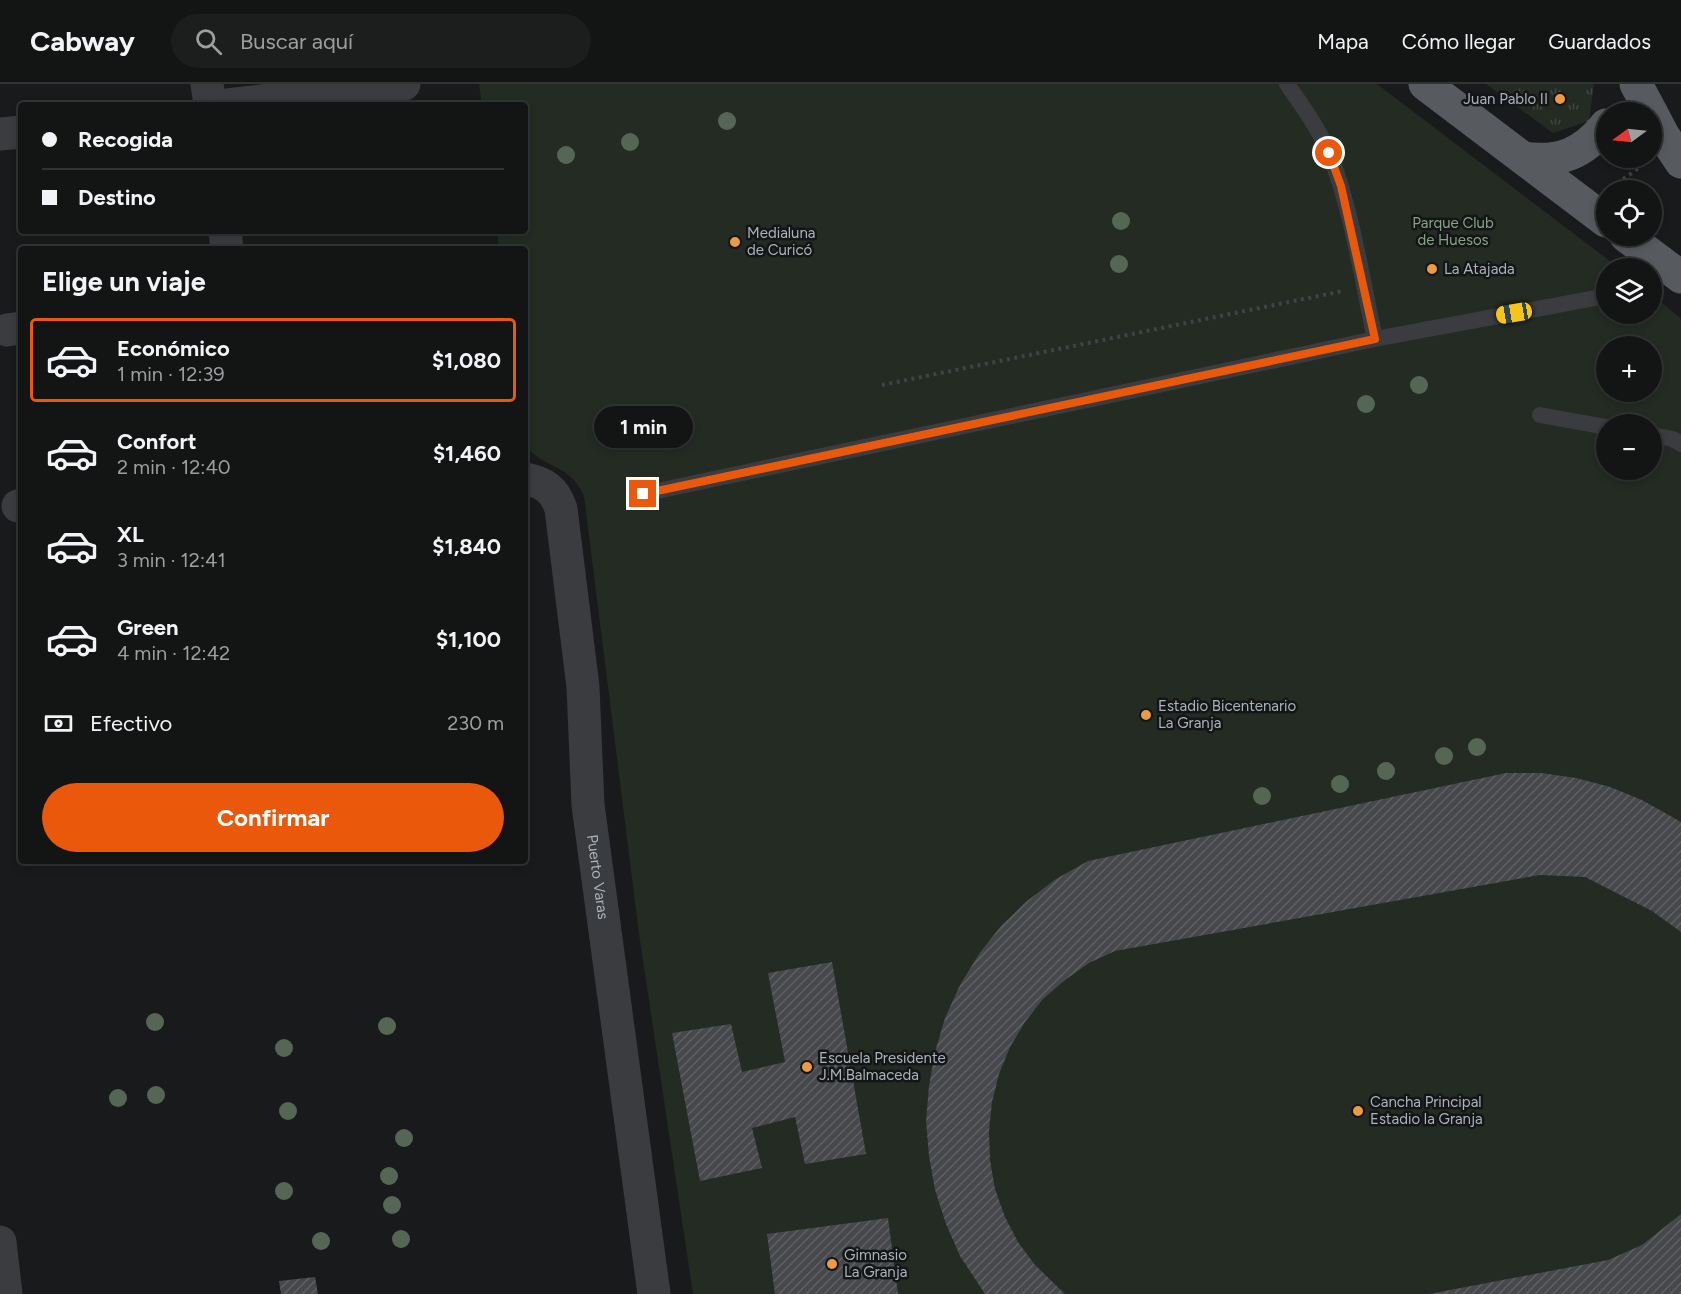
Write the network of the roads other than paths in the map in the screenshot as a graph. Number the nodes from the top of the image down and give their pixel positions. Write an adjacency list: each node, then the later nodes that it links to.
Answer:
1 (207, 84): 7 (street)
2 (404, 84): 8 (street)
3 (1287, 84): 21 (lane)
4 (1425, 84): 15 (main road)
5 (1626, 84): 9 (main road)
6 (1636, 84): 10 (main road)
7 (210, 102)
8 (252, 102)
9 (1619, 102)
10 (1645, 102)
11 (18, 132): 13 (street)
12 (1662, 133): 16 (main road)
13 (0, 134)
14 (1596, 136): 15 (main road)
15 (1523, 158): 17 (main road)
16 (1681, 162)
17 (1596, 213)
18 (1638, 246): 19 (main road)
19 (1672, 274)
20 (1596, 298): 21 (lane)
21 (1375, 339): 27 (lane)
22 (1540, 415): 23 (lane)
23 (1596, 425)
24 (1662, 437): 25 (lane)
25 (1681, 444)
26 (528, 480): 30 (street, Puerto Varas)
27 (643, 494)
28 (0, 1242): 29 (street)
29 (6, 1294)
30 (654, 1294)

